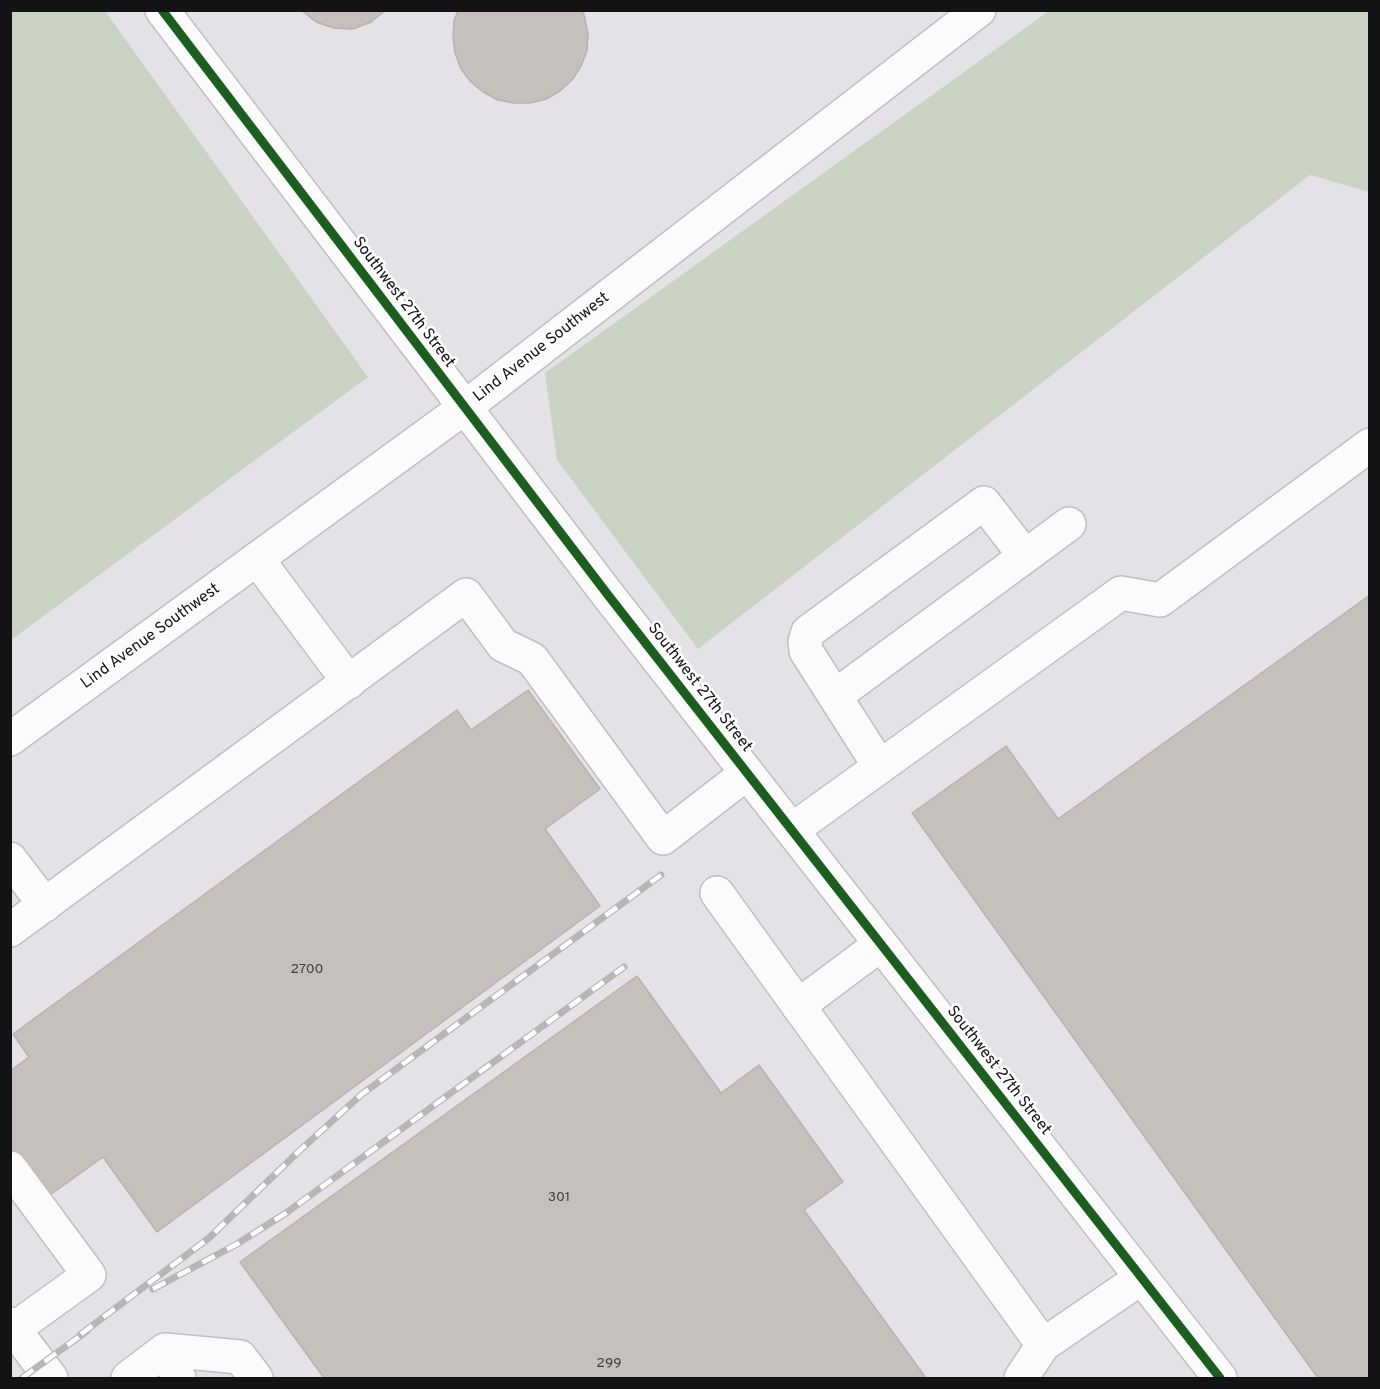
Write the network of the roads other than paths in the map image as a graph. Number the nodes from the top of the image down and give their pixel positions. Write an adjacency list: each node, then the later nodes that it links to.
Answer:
1 (162, 10): 3 (street, Southwest 27th Street)
2 (979, 10): 3 (street, Lind Avenue Southwest)
3 (464, 408): 7 (street, Lind Avenue Southwest); 12 (street, Southwest 27th Street)
4 (1370, 445): 11 (street)
5 (1069, 524): 6 (street)
6 (1025, 556): 9 (street); 9 (street)
7 (257, 559): 8 (street); 10 (street, Lind Avenue Southwest)
8 (349, 682): 12 (street); 16 (street)
9 (835, 696): 11 (street)
10 (10, 739)
11 (880, 766): 13 (street)
12 (747, 773): 13 (street, Southwest 27th Street)
13 (792, 830): 18 (street, Southwest 27th Street)
14 (10, 859): 16 (street)
15 (717, 893): 19 (street)
16 (45, 905): 17 (street)
17 (10, 930)
18 (881, 944): 19 (street); 21 (street, Southwest 27th Street)
19 (798, 1006): 23 (street)
20 (10, 1168): 22 (street)
21 (1141, 1278): 23 (street); 29 (street, Southwest 27th Street)
22 (12, 1327): 25 (street)
23 (1043, 1345): 28 (street)
24 (172, 1364): 26 (street); 27 (street)
25 (51, 1378)
26 (128, 1378)
27 (256, 1378)
28 (1021, 1378)
29 (1220, 1378)

